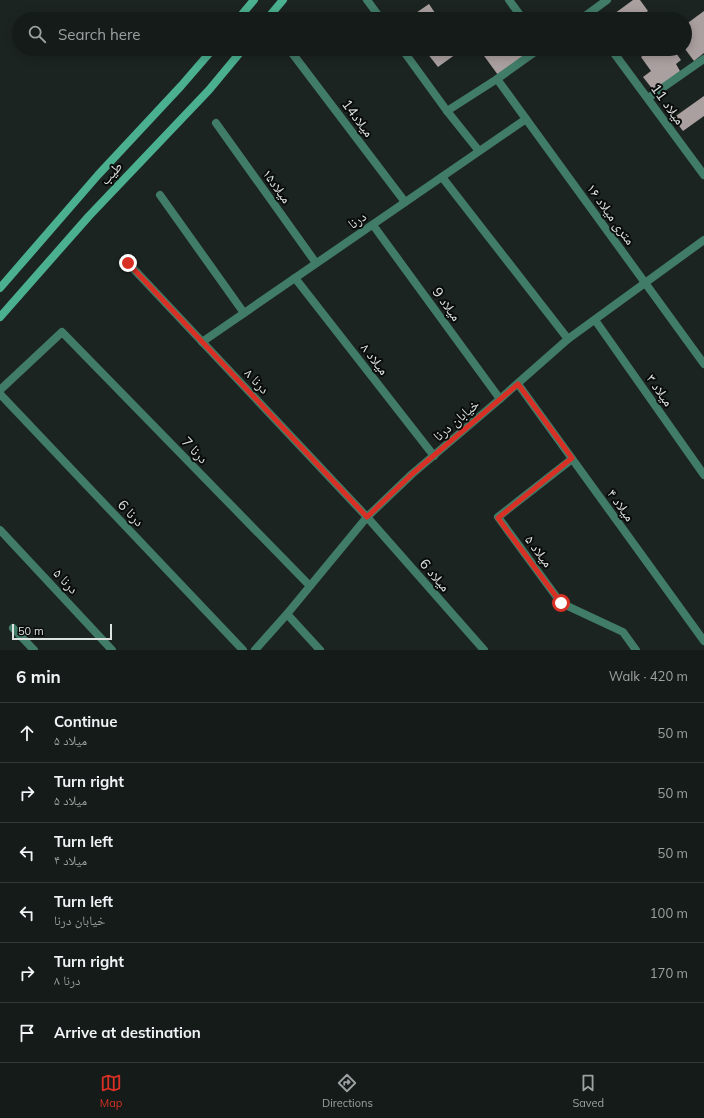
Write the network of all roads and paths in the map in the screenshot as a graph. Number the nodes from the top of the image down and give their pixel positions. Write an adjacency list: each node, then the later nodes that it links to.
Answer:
1 (254, 0): 6 (main road)
2 (283, 0): 7 (main road)
3 (367, 0): 8 (street)
4 (509, 0): 9 (street)
5 (607, 0): 10 (street)
6 (244, 12)
7 (273, 12)
8 (376, 12)
9 (518, 12)
10 (592, 12)
11 (207, 56): 34 (main road, طیب)
12 (237, 56): 36 (main road, طیب)
13 (294, 56): 27 (street, میلاد14)
14 (407, 56): 20 (street)
15 (529, 56): 18 (street)
16 (617, 56): 19 (street, میلاد 11)
17 (704, 59): 19 (street)
18 (497, 79): 20 (street); 21 (street, ۱۶ متری میلاد)
19 (648, 98): 24 (street, میلاد 11)
20 (447, 110): 23 (street)
21 (526, 119): 23 (street, درنا); 33 (street, ۱۶ متری میلاد)
22 (216, 123): 31 (street, میلاد۱۵)
23 (479, 151): 25 (street, درنا)
24 (704, 175)
25 (442, 177): 27 (street, درنا); 38 (street)
26 (160, 195): 35 (street)
27 (405, 202): 28 (street, درنا)
28 (373, 225): 31 (street, درنا); 44 (street, میلاد 9)
29 (704, 240): 33 (street, خیابان درنا)
30 (128, 263): 39 (street, درنا ۸)
31 (316, 263): 32 (street, درنا)
32 (295, 278): 35 (street, درنا); 45 (street, میلاد ۸)
33 (646, 283): 37 (street, خیابان درنا); 40 (street, ۱۶ متری میلاد)
34 (0, 288)
35 (244, 313): 39 (street, درنا)
36 (0, 317)
37 (595, 320): 38 (street, خیابان درنا); 47 (street, میلاد ۳)
38 (568, 339): 41 (street, خیابان درنا)
39 (202, 342): 48 (street, درنا ۸)
40 (704, 364)
41 (518, 384): 44 (street, خیابان درنا); 46 (street, میلاد ۴)
42 (0, 390): 50 (street, درنا 7)
43 (0, 394): 56 (street, درنا 6)
44 (500, 399): 45 (street, خیابان درنا)
45 (434, 456): 48 (street, خیابان درنا)
46 (572, 458): 53 (street, میلاد ۴); 60 (street, میلاد ۵)
47 (704, 475)
48 (367, 517): 50 (street, خیابان درنا); 59 (street, میلاد 6)
49 (0, 530): 55 (street, درنا ۵)
50 (310, 586): 51 (street, خیابان درنا)
51 (287, 614): 57 (street, خیابان درنا); 58 (street)
52 (13, 628): 54 (street)
53 (704, 641)
54 (34, 650)
55 (112, 650)
56 (244, 650)
57 (255, 650)
58 (320, 650)
59 (484, 650)
60 (636, 650)

